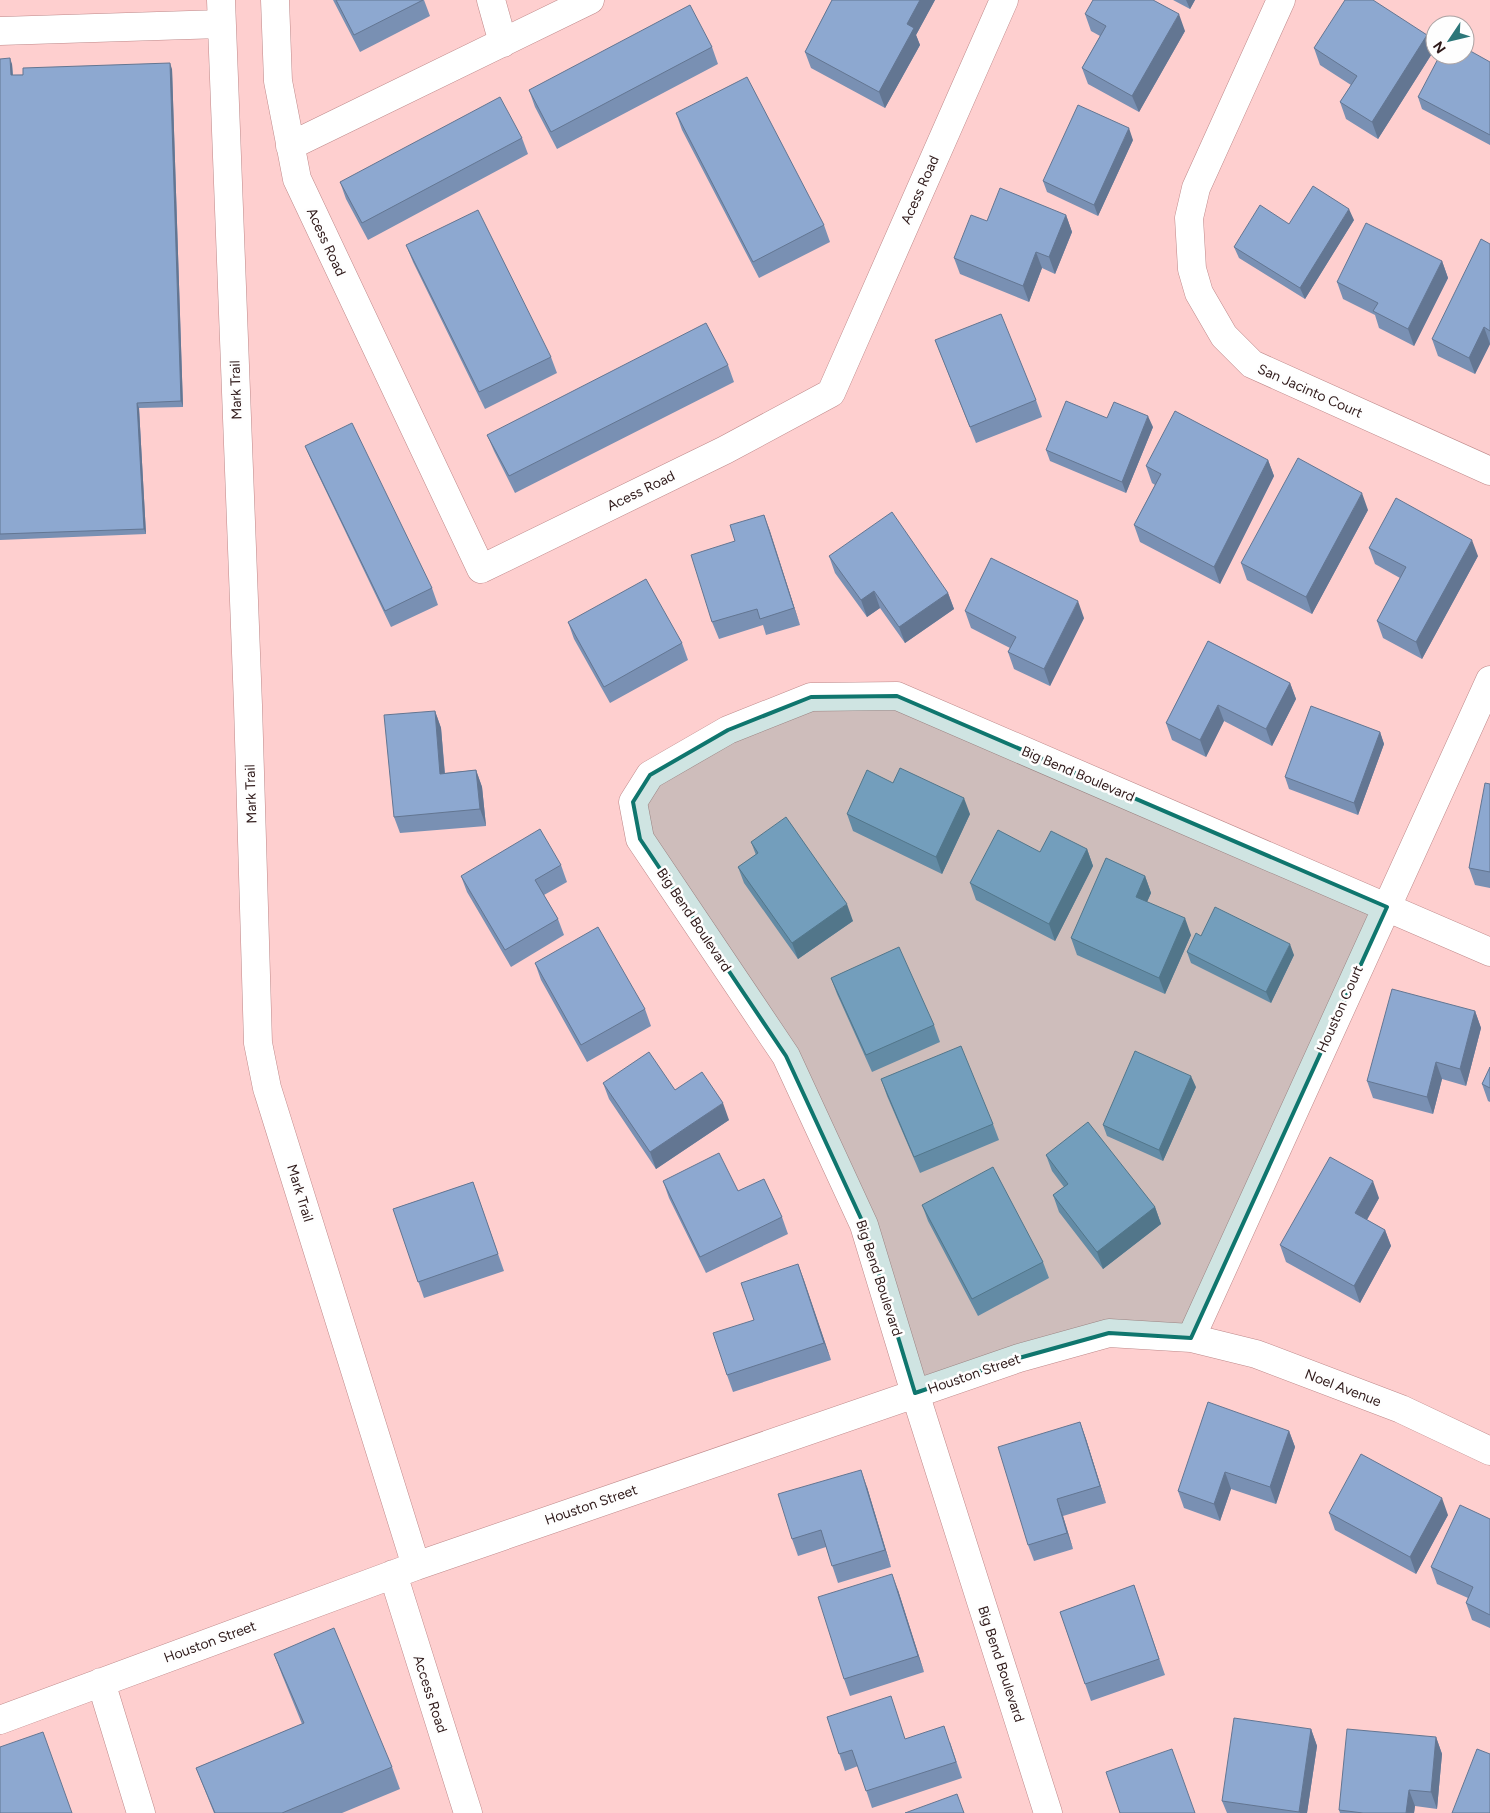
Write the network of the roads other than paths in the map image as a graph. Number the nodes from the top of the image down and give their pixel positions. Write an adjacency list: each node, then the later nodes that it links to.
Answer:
1 (275, 0): 9 (street, Acess Road)
2 (491, 0): 8 (street)
3 (590, 0): 8 (street)
4 (1004, 0): 9 (street, Acess Road)
5 (1281, 0): 10 (street, San Jacinto Court)
6 (221, 12): 7 (street); 17 (street, Mark Trail)
7 (0, 31)
8 (503, 43): 9 (street)
9 (290, 146)
10 (1490, 471)
11 (1490, 680): 12 (street, Houston Court)
12 (1387, 907): 13 (street, Big Bend Boulevard); 14 (street, Houston Court); 15 (street, Big Bend Boulevard)
13 (1490, 952)
14 (1191, 1338): 15 (street, Houston Street); 16 (street, Noel Avenue)
15 (915, 1393): 17 (street, Houston Street); 22 (street, Big Bend Boulevard)
16 (1490, 1451)
17 (404, 1570): 18 (street, Houston Street); 21 (street, Access Road)
18 (101, 1682): 19 (street, Houston Street); 20 (street)
19 (0, 1720)
20 (142, 1813)
21 (468, 1813)
22 (1048, 1813)

